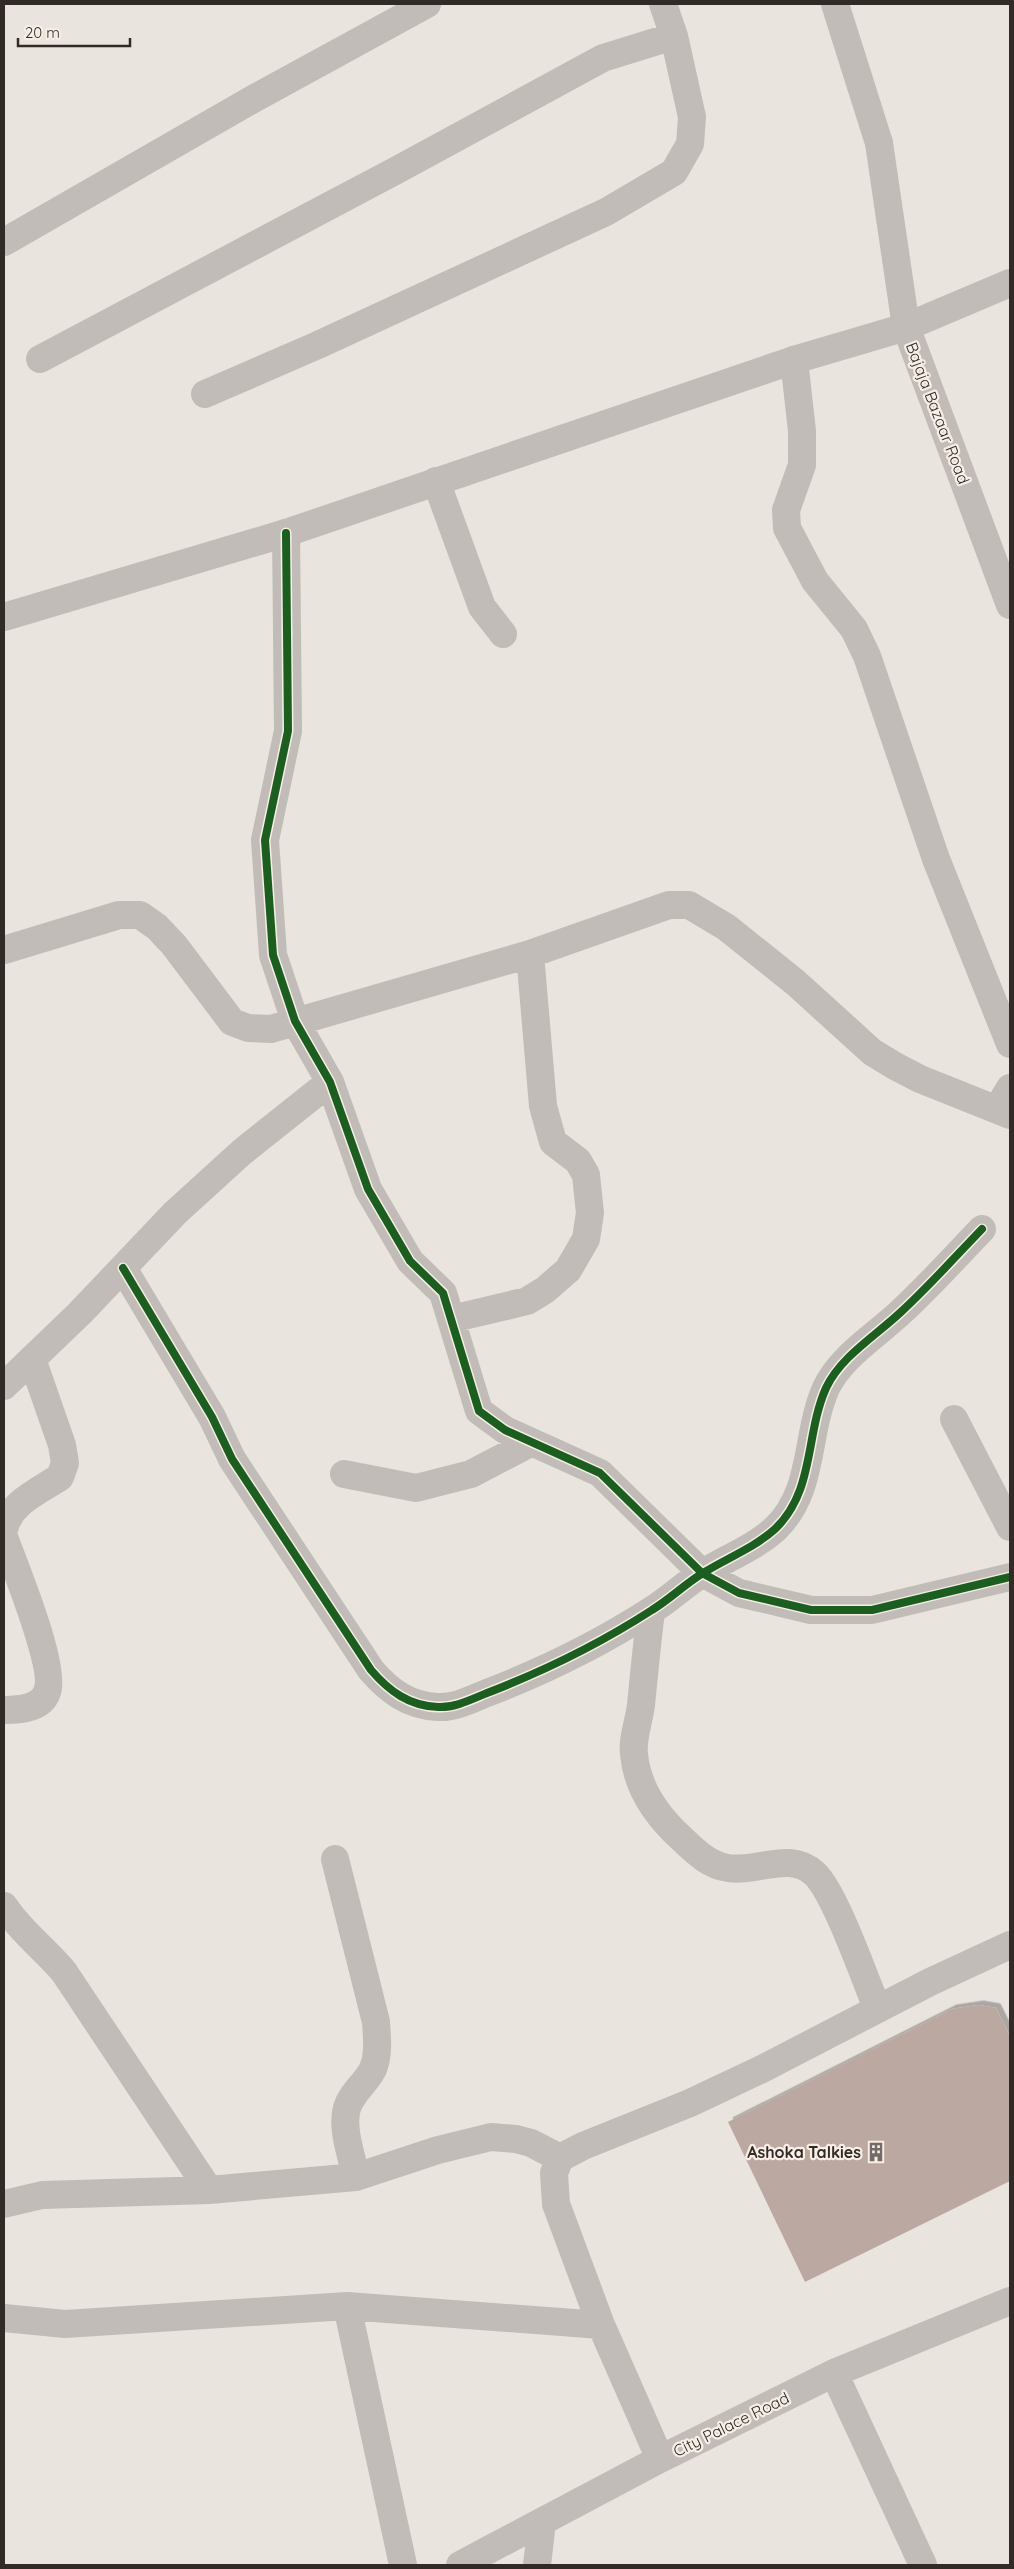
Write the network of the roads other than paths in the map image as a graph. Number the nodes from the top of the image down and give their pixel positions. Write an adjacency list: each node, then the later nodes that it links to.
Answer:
1 (427, 4): 5 (street)
2 (663, 4): 4 (street)
3 (835, 4): 7 (street)
4 (674, 36): 8 (street); 10 (street)
5 (4, 242)
6 (1010, 283): 7 (street, Bajaja Bazaar Road)
7 (906, 327): 9 (street); 13 (street, Bajaja Bazaar Road)
8 (40, 359)
9 (794, 360): 11 (street); 19 (street)
10 (205, 394)
11 (436, 481): 12 (street); 15 (street)
12 (286, 533): 14 (street); 18 (street)
13 (1010, 605)
14 (4, 617)
15 (503, 634)
16 (4, 950): 18 (street)
17 (530, 954): 18 (street); 21 (street); 24 (street)
18 (295, 1021): 20 (street)
19 (1010, 1044)
20 (330, 1082): 23 (street); 24 (street)
21 (1006, 1104)
22 (982, 1229): 33 (street)
23 (123, 1268): 25 (street); 35 (street)
24 (450, 1319): 28 (street)
25 (32, 1359): 26 (street); 31 (street)
26 (4, 1386)
27 (954, 1419): 30 (street)
28 (532, 1442): 29 (street); 33 (street)
29 (344, 1474)
30 (1010, 1527)
31 (4, 1530)
32 (4, 1537): 36 (street)
33 (702, 1573): 34 (street); 35 (street)
34 (1010, 1577)
35 (651, 1611): 40 (street)
36 (4, 1710)
37 (335, 1859): 42 (street)
38 (4, 1906): 43 (street)
39 (1010, 1945): 40 (street)
40 (877, 2008): 41 (street)
41 (560, 2158): 42 (street); 48 (street)
42 (356, 2177): 43 (street)
43 (209, 2190): 44 (street)
44 (4, 2204)
45 (1010, 2301): 49 (street, City Palace Road)
46 (347, 2306): 47 (street); 48 (street); 52 (street)
47 (4, 2318)
48 (601, 2325): 50 (street)
49 (834, 2373): 50 (street, City Palace Road); 55 (street)
50 (660, 2459): 51 (street, City Palace Road)
51 (542, 2522): 53 (street, City Palace Road); 54 (street)
52 (403, 2565)
53 (460, 2565)
54 (537, 2565)
55 (923, 2565)

